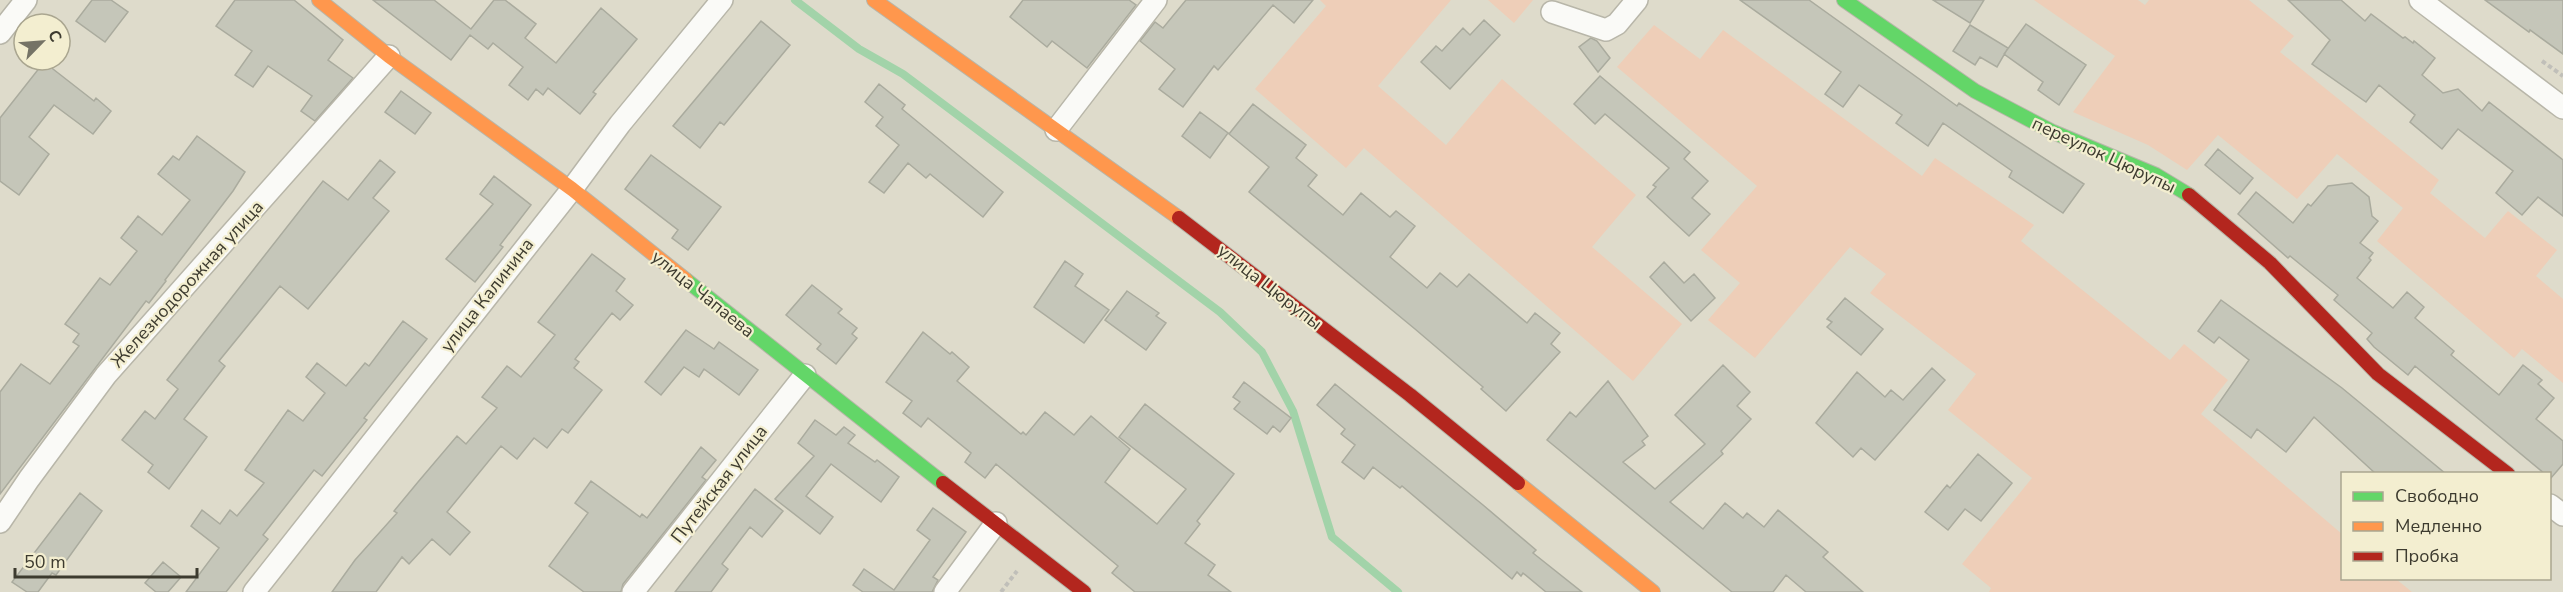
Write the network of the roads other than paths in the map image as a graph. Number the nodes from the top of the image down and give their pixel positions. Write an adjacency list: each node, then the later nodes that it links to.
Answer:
1 (26, 0): 10 (street)
2 (319, 0): 11 (street, улица Чапаева)
3 (722, 0): 14 (street, улица Калинина)
4 (874, 0): 13 (street, улица Цюрупы)
5 (1156, 0): 13 (street)
6 (1637, 0): 9 (street)
7 (1844, 0): 16 (street, переулок Цюрупы)
8 (2420, 0): 12 (street)
9 (1552, 12)
10 (0, 33)
11 (389, 56): 14 (street, улица Чапаева); 19 (street, Железнодорожная улица)
12 (2563, 108)
13 (1056, 130): 25 (street, улица Цюрупы)
14 (572, 189): 15 (street, улица Чапаева); 21 (street, улица Калинина)
15 (805, 375): 20 (street, улица Чапаева); 22 (street, Путейская улица)
16 (2505, 472)
17 (2551, 506): 18 (street)
18 (2563, 515)
19 (0, 522)
20 (996, 523): 23 (street); 24 (street, улица Чапаева)
21 (254, 592)
22 (633, 592)
23 (945, 592)
24 (1084, 592)
25 (1653, 592)

